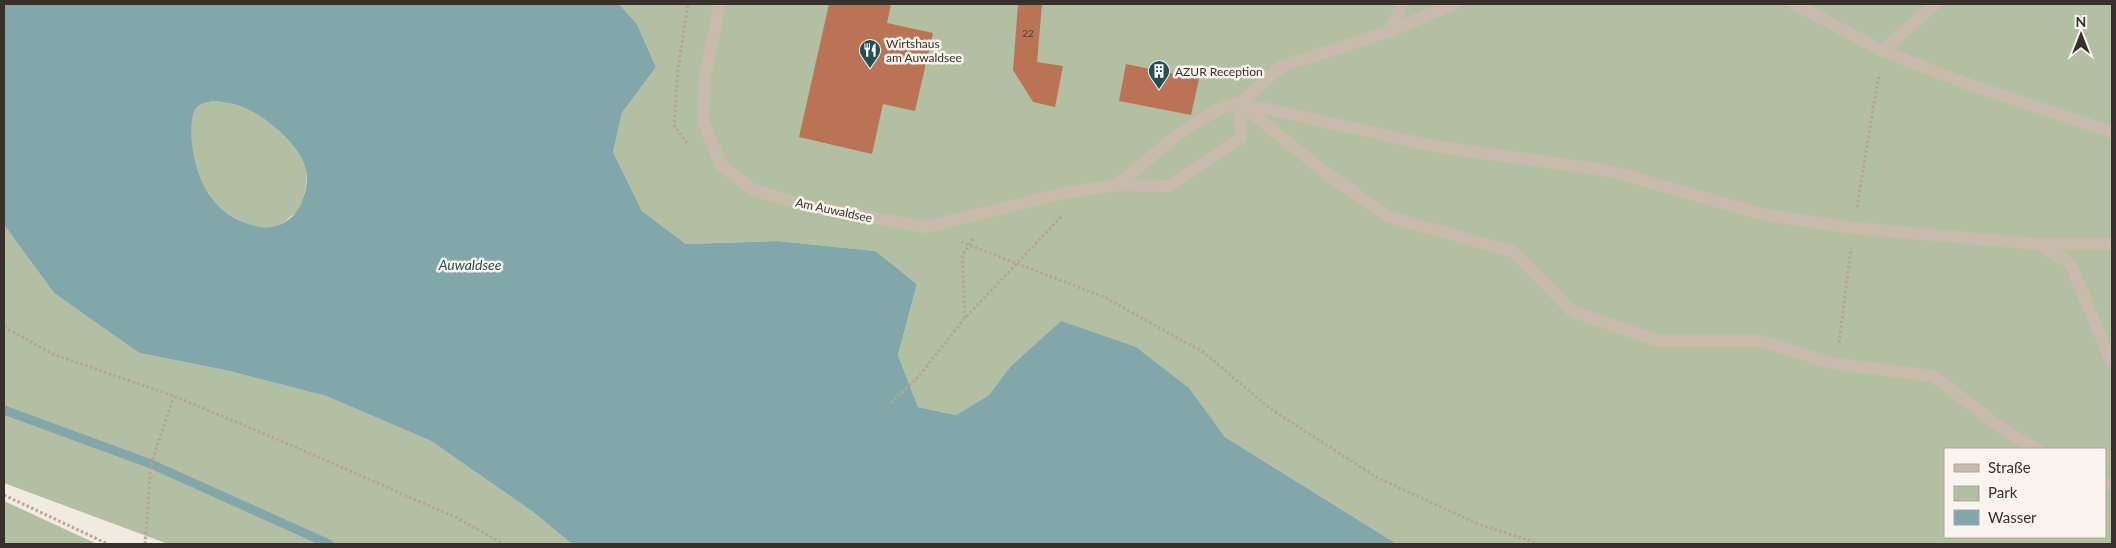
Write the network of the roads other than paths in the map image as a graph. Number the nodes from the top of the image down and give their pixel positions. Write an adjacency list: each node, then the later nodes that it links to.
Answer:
1 (720, 4): 10 (street, Am Auwaldsee)
2 (1402, 4): 6 (street)
3 (1454, 4): 6 (street)
4 (1795, 4): 7 (street)
5 (1935, 4): 7 (street)
6 (1390, 31): 8 (street)
7 (1882, 51): 9 (street)
8 (1240, 103): 10 (street); 10 (street, Am Auwaldsee); 11 (street); 14 (street)
9 (2112, 132)
10 (1117, 185)
11 (2038, 244): 12 (street); 13 (street)
12 (2112, 244)
13 (2112, 363)
14 (2036, 448)

